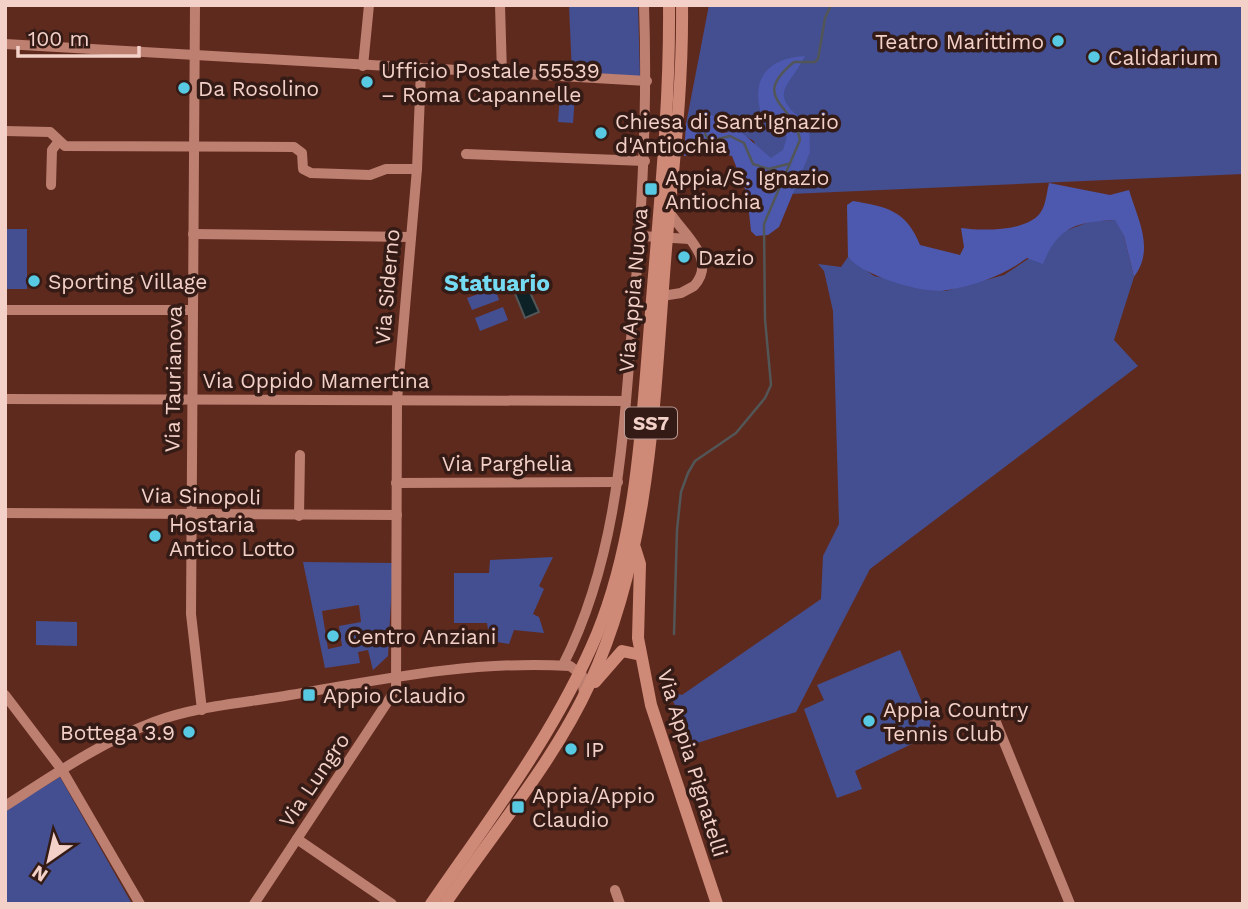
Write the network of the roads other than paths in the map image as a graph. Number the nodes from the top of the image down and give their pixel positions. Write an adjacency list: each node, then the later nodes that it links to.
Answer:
1 (195, 5): 8 (street, Via Taurianova)
2 (369, 5): 9 (street)
3 (500, 5): 11 (street)
4 (644, 5): 12 (street, Via Appia Nuova)
5 (670, 5): 24 (main road, Via Appia Nuova / SS7)
6 (682, 5): 20 (main road, Via Appia Nuova / SS7)
7 (5, 44): 8 (street)
8 (195, 55): 9 (street); 15 (street, Via Taurianova)
9 (363, 66): 10 (street)
10 (421, 70): 11 (street); 18 (street, Via Siderno)
11 (502, 74): 12 (street)
12 (647, 81): 17 (street, Via Appia Nuova)
13 (5, 131): 14 (street)
14 (59, 141): 15 (street); 19 (street)
15 (193, 147): 18 (street); 21 (street, Via Taurianova)
16 (466, 154): 17 (street)
17 (645, 160): 22 (street, Via Appia Nuova)
18 (417, 169): 23 (street, Via Siderno)
19 (51, 186)
20 (670, 213): 24 (main road, Via Appia Nuova / SS7); 25 (street)
21 (193, 234): 23 (street); 28 (street, Via Taurianova)
22 (641, 236): 24 (street); 32 (street, Via Appia Nuova)
23 (411, 237): 31 (street, Via Siderno)
24 (662, 237): 25 (street); 26 (main road, Via Appia Nuova / SS7); 40 (main road, Via Appia Nuova / SS7)
25 (689, 239): 26 (street)
26 (662, 296): 41 (main road, Via Appia Nuova / SS7)
27 (5, 310): 28 (street)
28 (193, 310): 30 (street, Via Taurianova)
29 (5, 399): 30 (street, Via Oppido Mamertina)
30 (192, 399): 31 (street, Via Oppido Mamertina); 38 (street, Via Taurianova)
31 (397, 400): 32 (street, Via Oppido Mamertina); 35 (street, Via Siderno)
32 (626, 401): 34 (street, Via Appia Nuova)
33 (300, 455): 39 (street)
34 (618, 482): 35 (street, Via Parghelia); 43 (street, Via Appia Nuova)
35 (396, 483): 37 (street, Via Siderno)
36 (5, 513): 38 (street, Via Sinopoli)
37 (397, 515): 39 (street, Via Sinopoli); 45 (street, Via Siderno)
38 (191, 516): 39 (street, Via Sinopoli); 48 (street, Via Taurianova)
39 (299, 516)
40 (625, 538): 41 (main road); 44 (main road, Via Appia Nuova / SS7)
41 (635, 548): 42 (main road, Via Appia Pignatelli); 47 (main road, Via Appia Nuova / SS7)
42 (641, 655): 47 (main road); 60 (main road, Via Appia Pignatelli)
43 (563, 665): 44 (street); 45 (street)
44 (580, 672): 47 (street); 57 (main road, Via Appia Nuova / SS7)
45 (396, 675): 48 (street); 52 (street, Via Lungro)
46 (5, 695): 50 (street)
47 (583, 696): 58 (main road, Via Appia Nuova / SS7)
48 (202, 710): 50 (street)
49 (991, 710): 61 (street)
50 (62, 770): 51 (street); 54 (street)
51 (5, 806)
52 (297, 839): 55 (street, Via Lungro); 56 (street)
53 (615, 890): 59 (street)
54 (140, 904)
55 (254, 904)
56 (392, 904)
57 (431, 904)
58 (445, 904)
59 (620, 904)
60 (717, 904)
61 (1070, 904)

